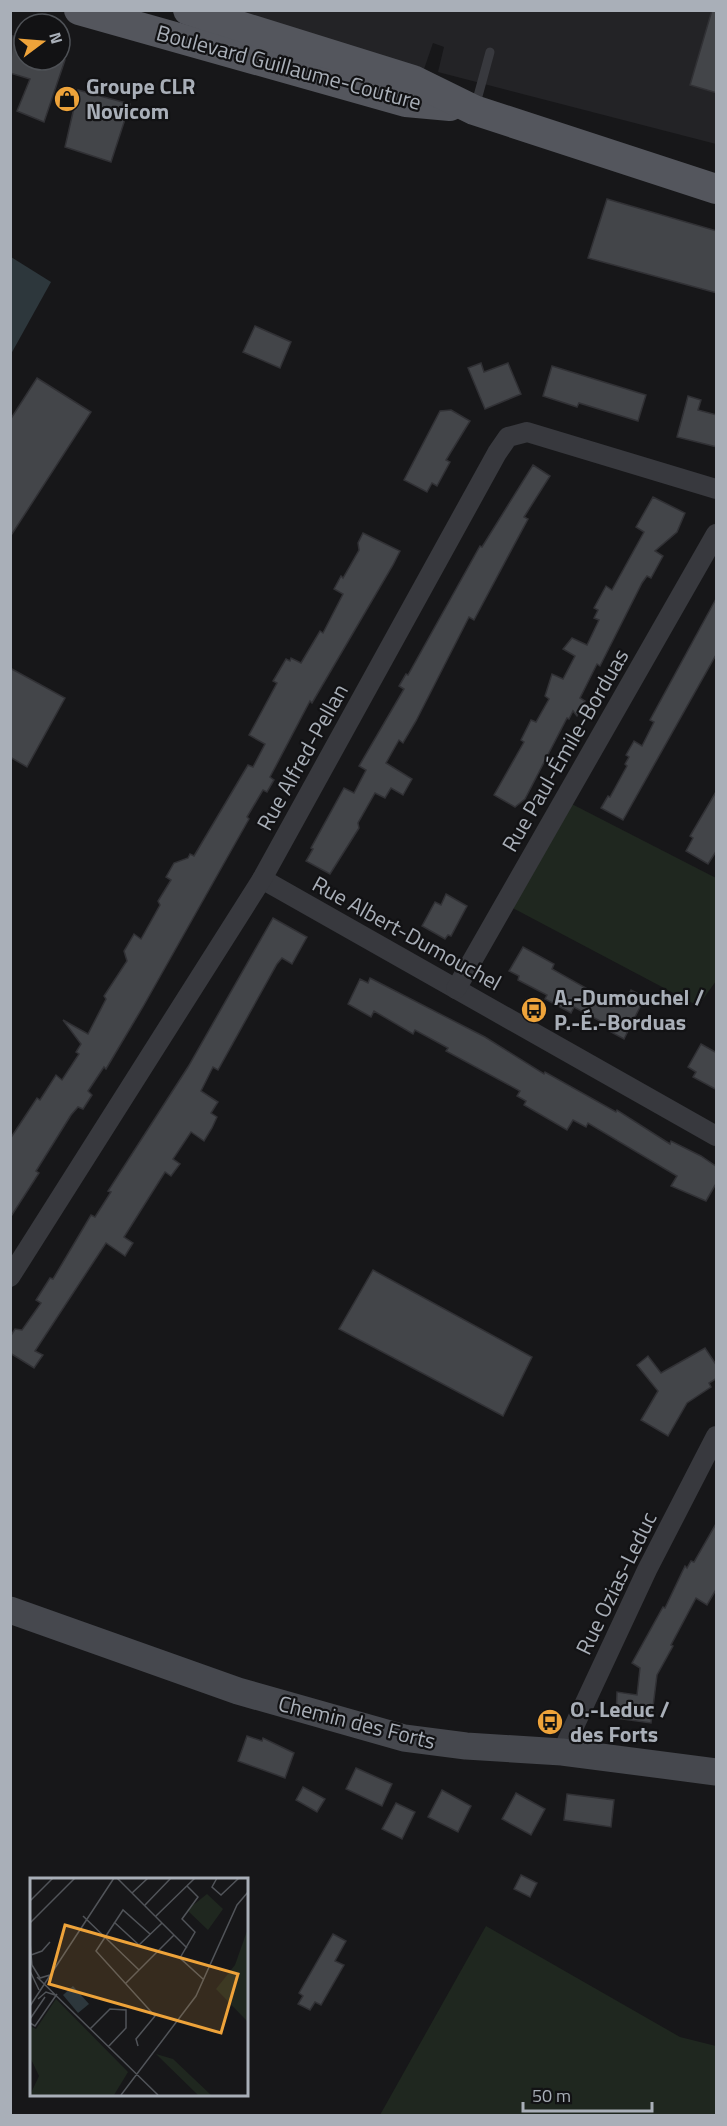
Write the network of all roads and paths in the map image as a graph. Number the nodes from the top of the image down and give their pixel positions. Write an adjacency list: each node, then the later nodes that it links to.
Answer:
1 (79, 10): 4 (main road, Boulevard Guillaume-Couture)
2 (188, 10): 4 (main road, Boulevard Guillaume-Couture)
3 (490, 52): 4 (lane)
4 (470, 109): 5 (main road, Boulevard Guillaume-Couture)
5 (717, 189)
6 (717, 489): 8 (street, Rue Alfred-Pellan)
7 (717, 534): 9 (street, Rue Paul-Émile-Borduas)
8 (262, 879): 9 (street, Rue Albert-Dumouchel); 11 (street, Rue Alfred-Pellan)
9 (456, 989): 10 (street, Rue Albert-Dumouchel)
10 (717, 1136)
11 (10, 1277)
12 (717, 1436): 14 (street, Rue Ozias-Leduc)
13 (10, 1610): 14 (street, Chemin des Forts)
14 (562, 1752): 15 (street, Chemin des Forts)
15 (717, 1772)

